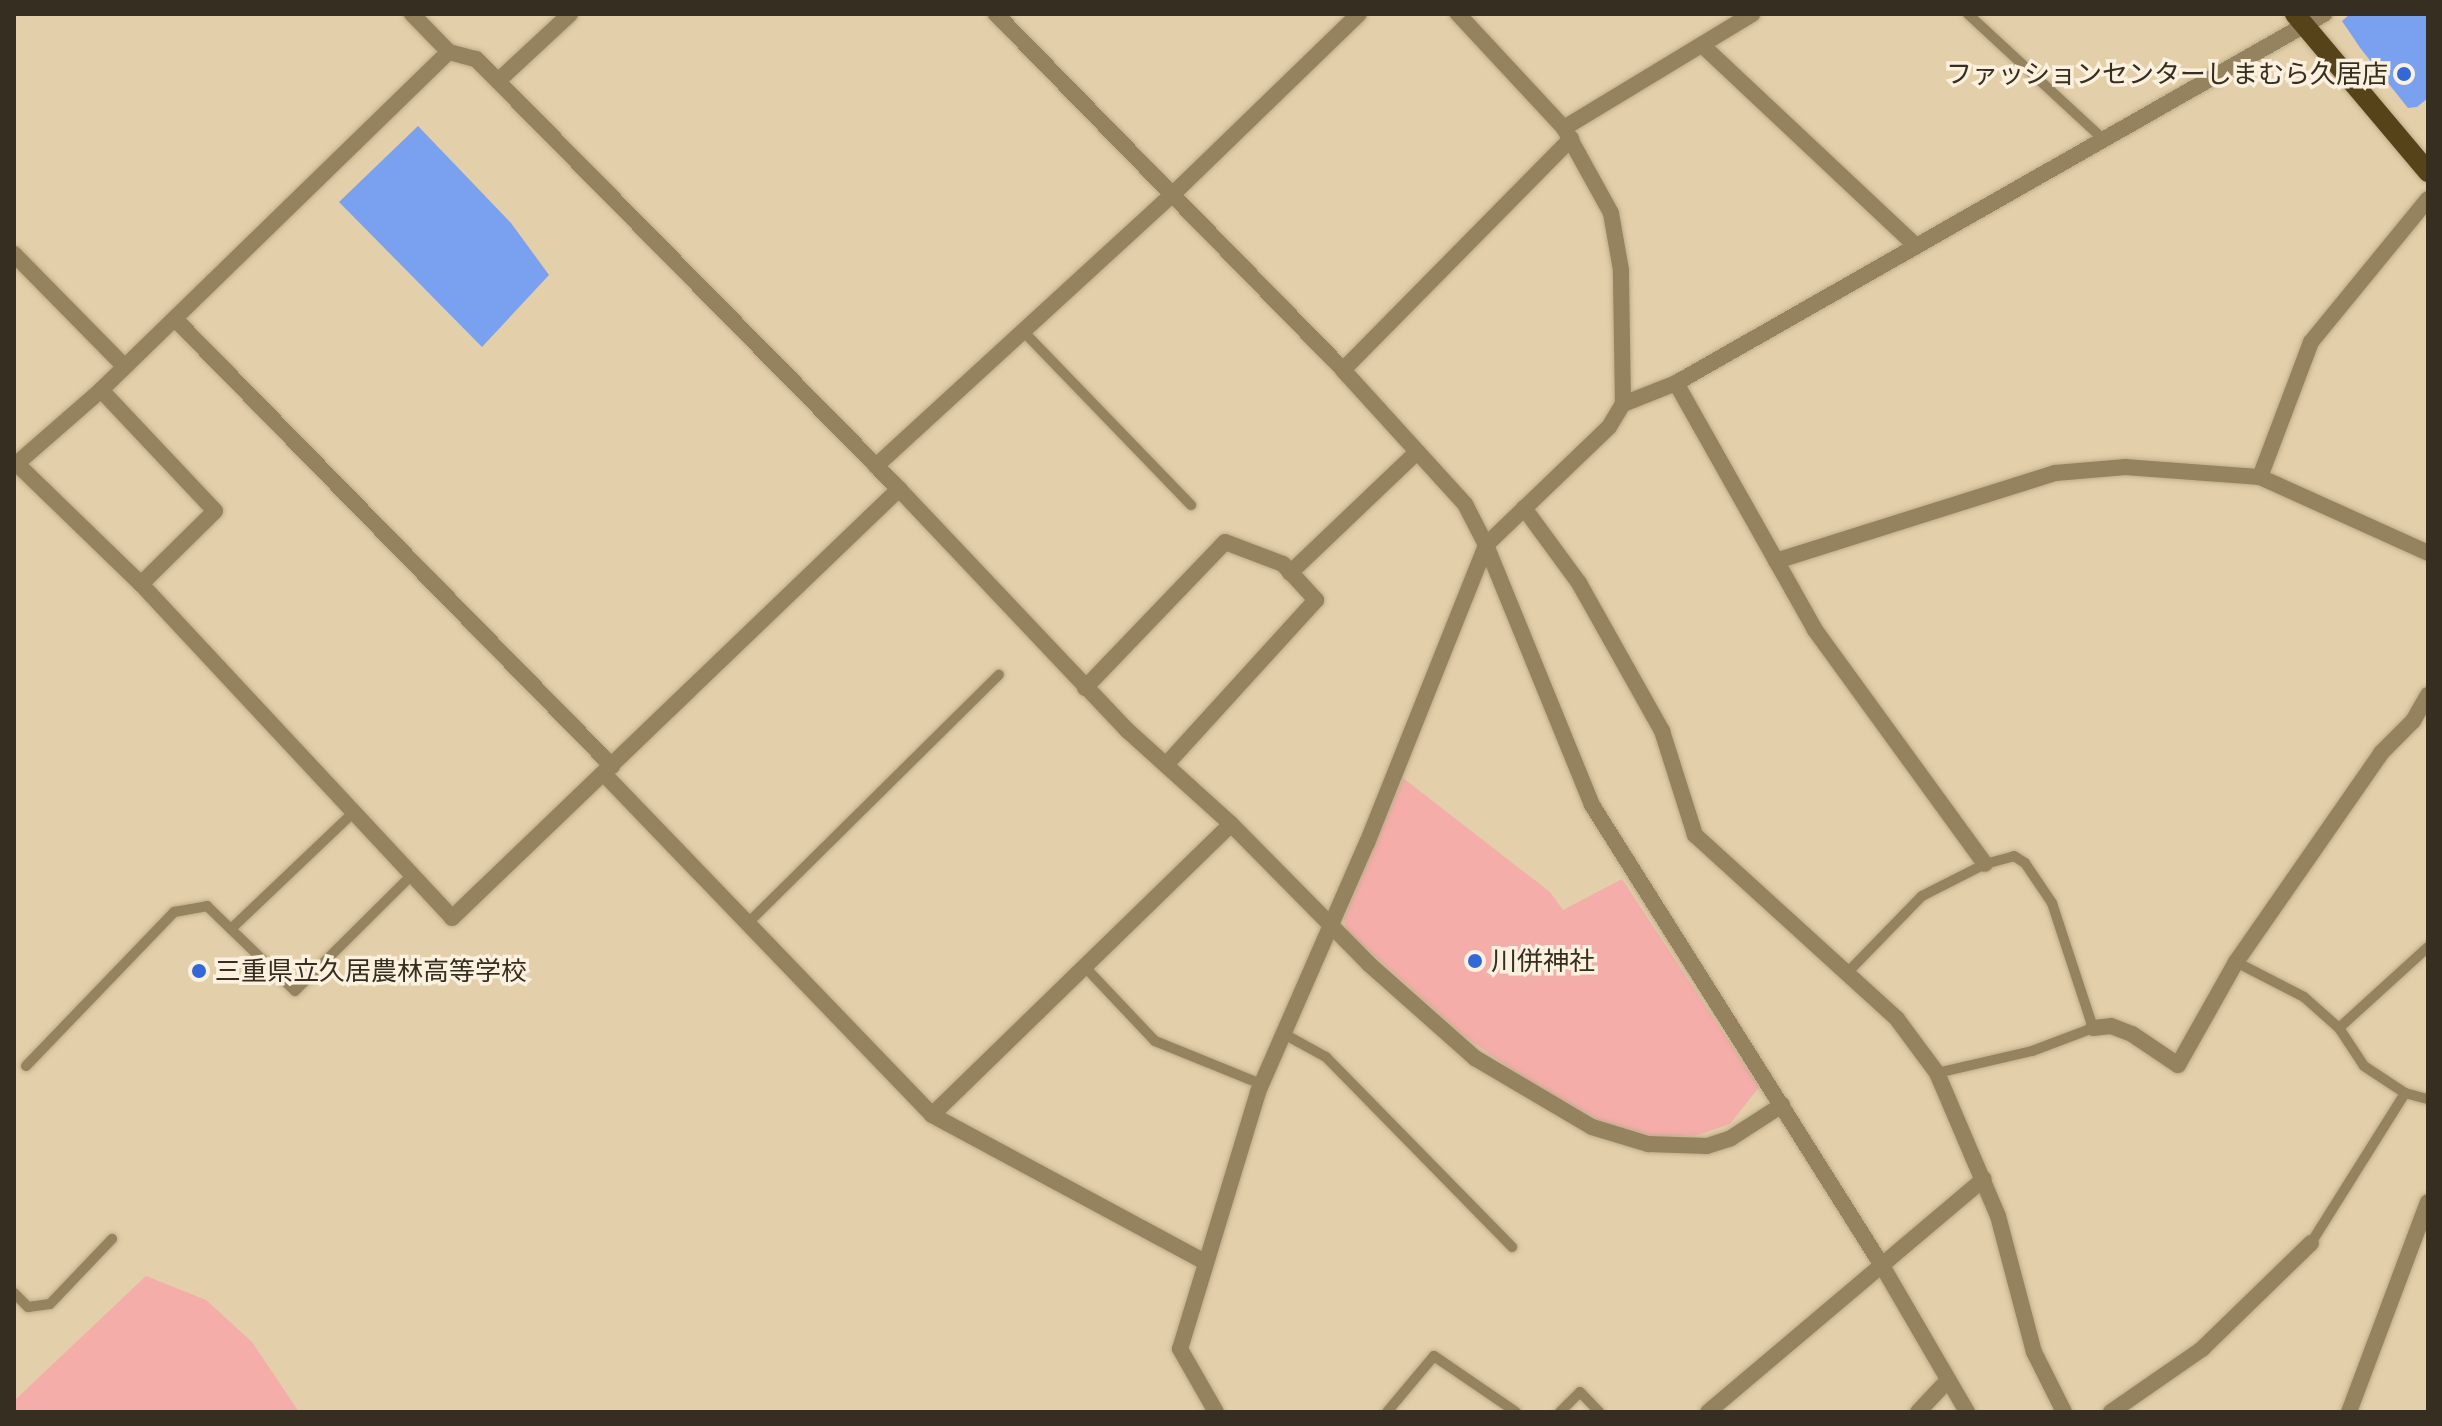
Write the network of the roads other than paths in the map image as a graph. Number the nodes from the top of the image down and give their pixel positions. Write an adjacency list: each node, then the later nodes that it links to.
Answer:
1 (412, 14): 11 (street)
2 (570, 14): 12 (street)
3 (996, 14): 16 (street)
4 (1359, 14): 16 (street)
5 (1458, 14): 13 (street)
6 (1752, 14): 10 (street)
7 (1968, 14): 14 (lane)
8 (2324, 14): 9 (street)
9 (2300, 21): 14 (street); 15 (main road)
10 (1702, 45): 13 (street); 18 (street)
11 (449, 52): 12 (street); 20 (street)
12 (498, 81): 29 (street)
13 (1567, 134): 23 (street); 26 (street)
14 (2103, 139): 18 (street)
15 (2428, 172)
16 (1172, 195): 21 (street); 23 (street)
17 (2428, 199): 30 (street)
18 (1915, 245): 24 (street)
19 (14, 254): 22 (street)
20 (175, 319): 22 (street); 43 (street)
21 (1023, 331): 29 (street); 32 (lane)
22 (125, 367): 25 (street)
23 (1343, 370): 27 (street)
24 (1676, 383): 26 (street); 36 (street)
25 (101, 390): 28 (street); 38 (street)
26 (1623, 404): 33 (street)
27 (1417, 452): 34 (street); 37 (street)
28 (15, 464): 38 (street)
29 (876, 466): 31 (street)
30 (2260, 477): 35 (street); 36 (street)
31 (899, 489): 40 (street); 43 (street)
32 (1191, 505)
33 (1524, 508): 34 (street); 54 (street)
34 (1486, 545): 49 (street); 63 (street)
35 (2428, 553)
36 (1776, 561): 46 (street)
37 (1290, 573): 40 (street); 42 (street)
38 (141, 584): 44 (street)
39 (999, 675): 48 (lane)
40 (1085, 688): 42 (street)
41 (2428, 695): 52 (street)
42 (1166, 765): 45 (street)
43 (608, 770): 47 (street); 48 (street)
44 (354, 812): 47 (street); 50 (lane)
45 (1231, 824): 49 (street); 53 (street)
46 (1985, 864): 54 (lane); 55 (lane)
47 (412, 875): 50 (lane)
48 (748, 923): 64 (street)
49 (1330, 927): 57 (street); 63 (street)
50 (231, 929): 58 (lane)
51 (2428, 947): 56 (lane)
52 (2236, 962): 55 (street); 56 (lane)
53 (1084, 966): 60 (lane); 64 (street)
54 (1847, 973): 59 (street)
55 (2093, 1028): 59 (lane)
56 (2339, 1028): 61 (lane)
57 (1284, 1034): 60 (street); 69 (lane)
58 (26, 1066)
59 (1937, 1073): 65 (street)
60 (1261, 1084): 70 (street)
61 (2405, 1093): 62 (lane); 68 (lane)
62 (2428, 1099)
63 (1782, 1105): 71 (street)
64 (932, 1115): 70 (street)
65 (1984, 1179): 71 (street); 82 (street)
66 (2428, 1202): 84 (street)
67 (112, 1239): 72 (lane)
68 (2311, 1243): 83 (street)
69 (1512, 1247)
70 (1205, 1262): 74 (street)
71 (1881, 1264): 73 (street); 79 (street)
72 (14, 1293)
73 (1948, 1380): 80 (street); 81 (street)
74 (1216, 1412)
75 (1387, 1412): 76 (lane)
76 (1516, 1412)
77 (1560, 1412): 78 (lane)
78 (1599, 1412)
79 (1708, 1412)
80 (1918, 1412)
81 (1967, 1412)
82 (2064, 1412)
83 (2111, 1412)
84 (2349, 1412)

